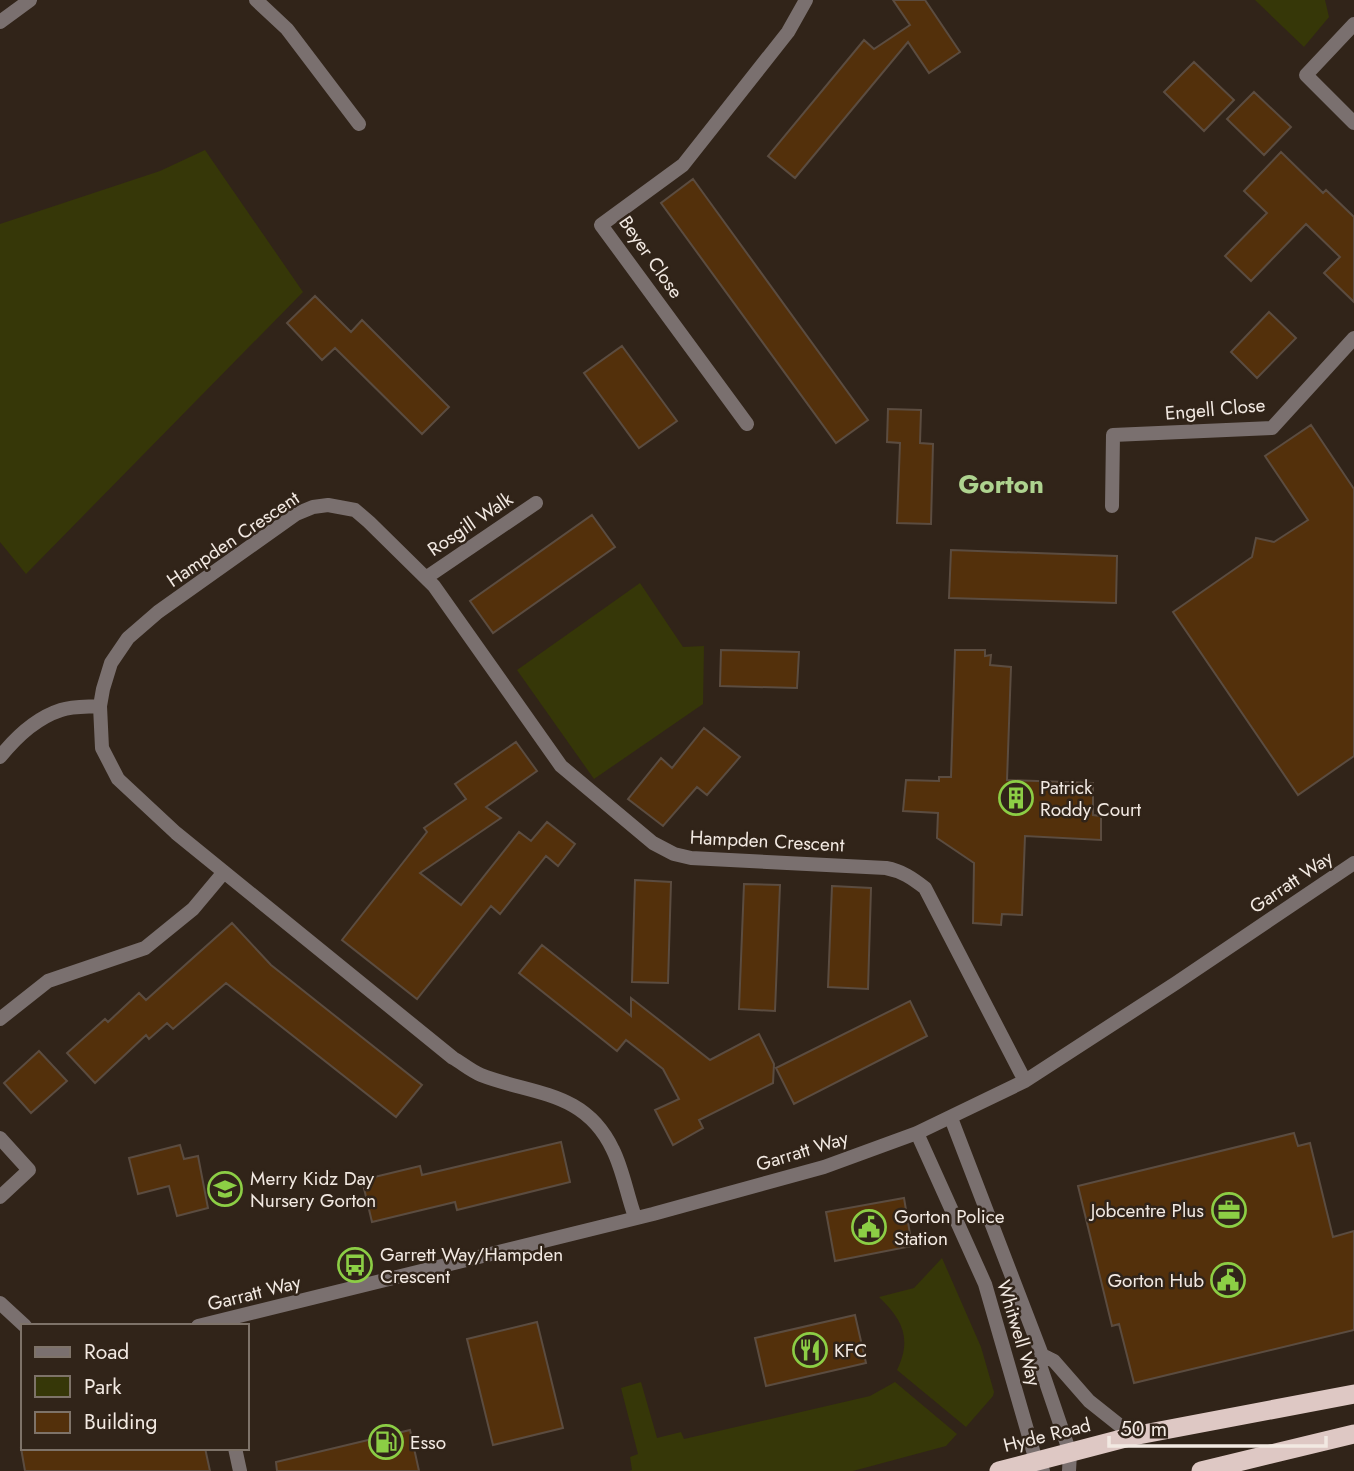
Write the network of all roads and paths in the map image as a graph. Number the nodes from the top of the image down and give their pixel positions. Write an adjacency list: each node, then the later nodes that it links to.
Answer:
1 (30, 0): 4 (street)
2 (256, 0): 7 (street)
3 (806, 0): 9 (street, Beyer Close)
4 (0, 22)
5 (1354, 24): 6 (street)
6 (1354, 123)
7 (359, 124)
8 (1354, 338): 11 (street, Engell Close)
9 (747, 424)
10 (536, 503): 12 (street, Rosgill Walk)
11 (1112, 506)
12 (427, 577): 13 (street, Hampden Crescent); 18 (street, Hampden Crescent)
13 (100, 706): 14 (street); 16 (street, Hampden Crescent)
14 (0, 757)
15 (1354, 863): 18 (street, Garratt Way)
16 (224, 872): 17 (street); 23 (street, Hampden Crescent)
17 (0, 1019)
18 (1025, 1081): 19 (street, Garratt Way)
19 (951, 1118): 20 (street, Garratt Way); 27 (street, Whitwell Way)
20 (917, 1133): 23 (street, Garratt Way); 33 (street, Whitwell Way)
21 (0, 1138): 22 (street)
22 (0, 1197)
23 (635, 1217): 26 (street, Garratt Way)
24 (0, 1303): 25 (street)
25 (23, 1324)
26 (208, 1324)
27 (1042, 1355): 30 (street, Whitwell Way); 32 (street, Whitwell Way)
28 (1354, 1394): 30 (highway, Hyde Road)
29 (1354, 1434): 36 (highway)
30 (1133, 1436): 32 (highway, Hyde Road)
31 (235, 1450): 34 (street)
32 (1070, 1462): 33 (highway, Hyde Road)
33 (1039, 1466): 35 (highway, Hyde Road)
34 (240, 1471)
35 (999, 1471)
36 (1201, 1471)

